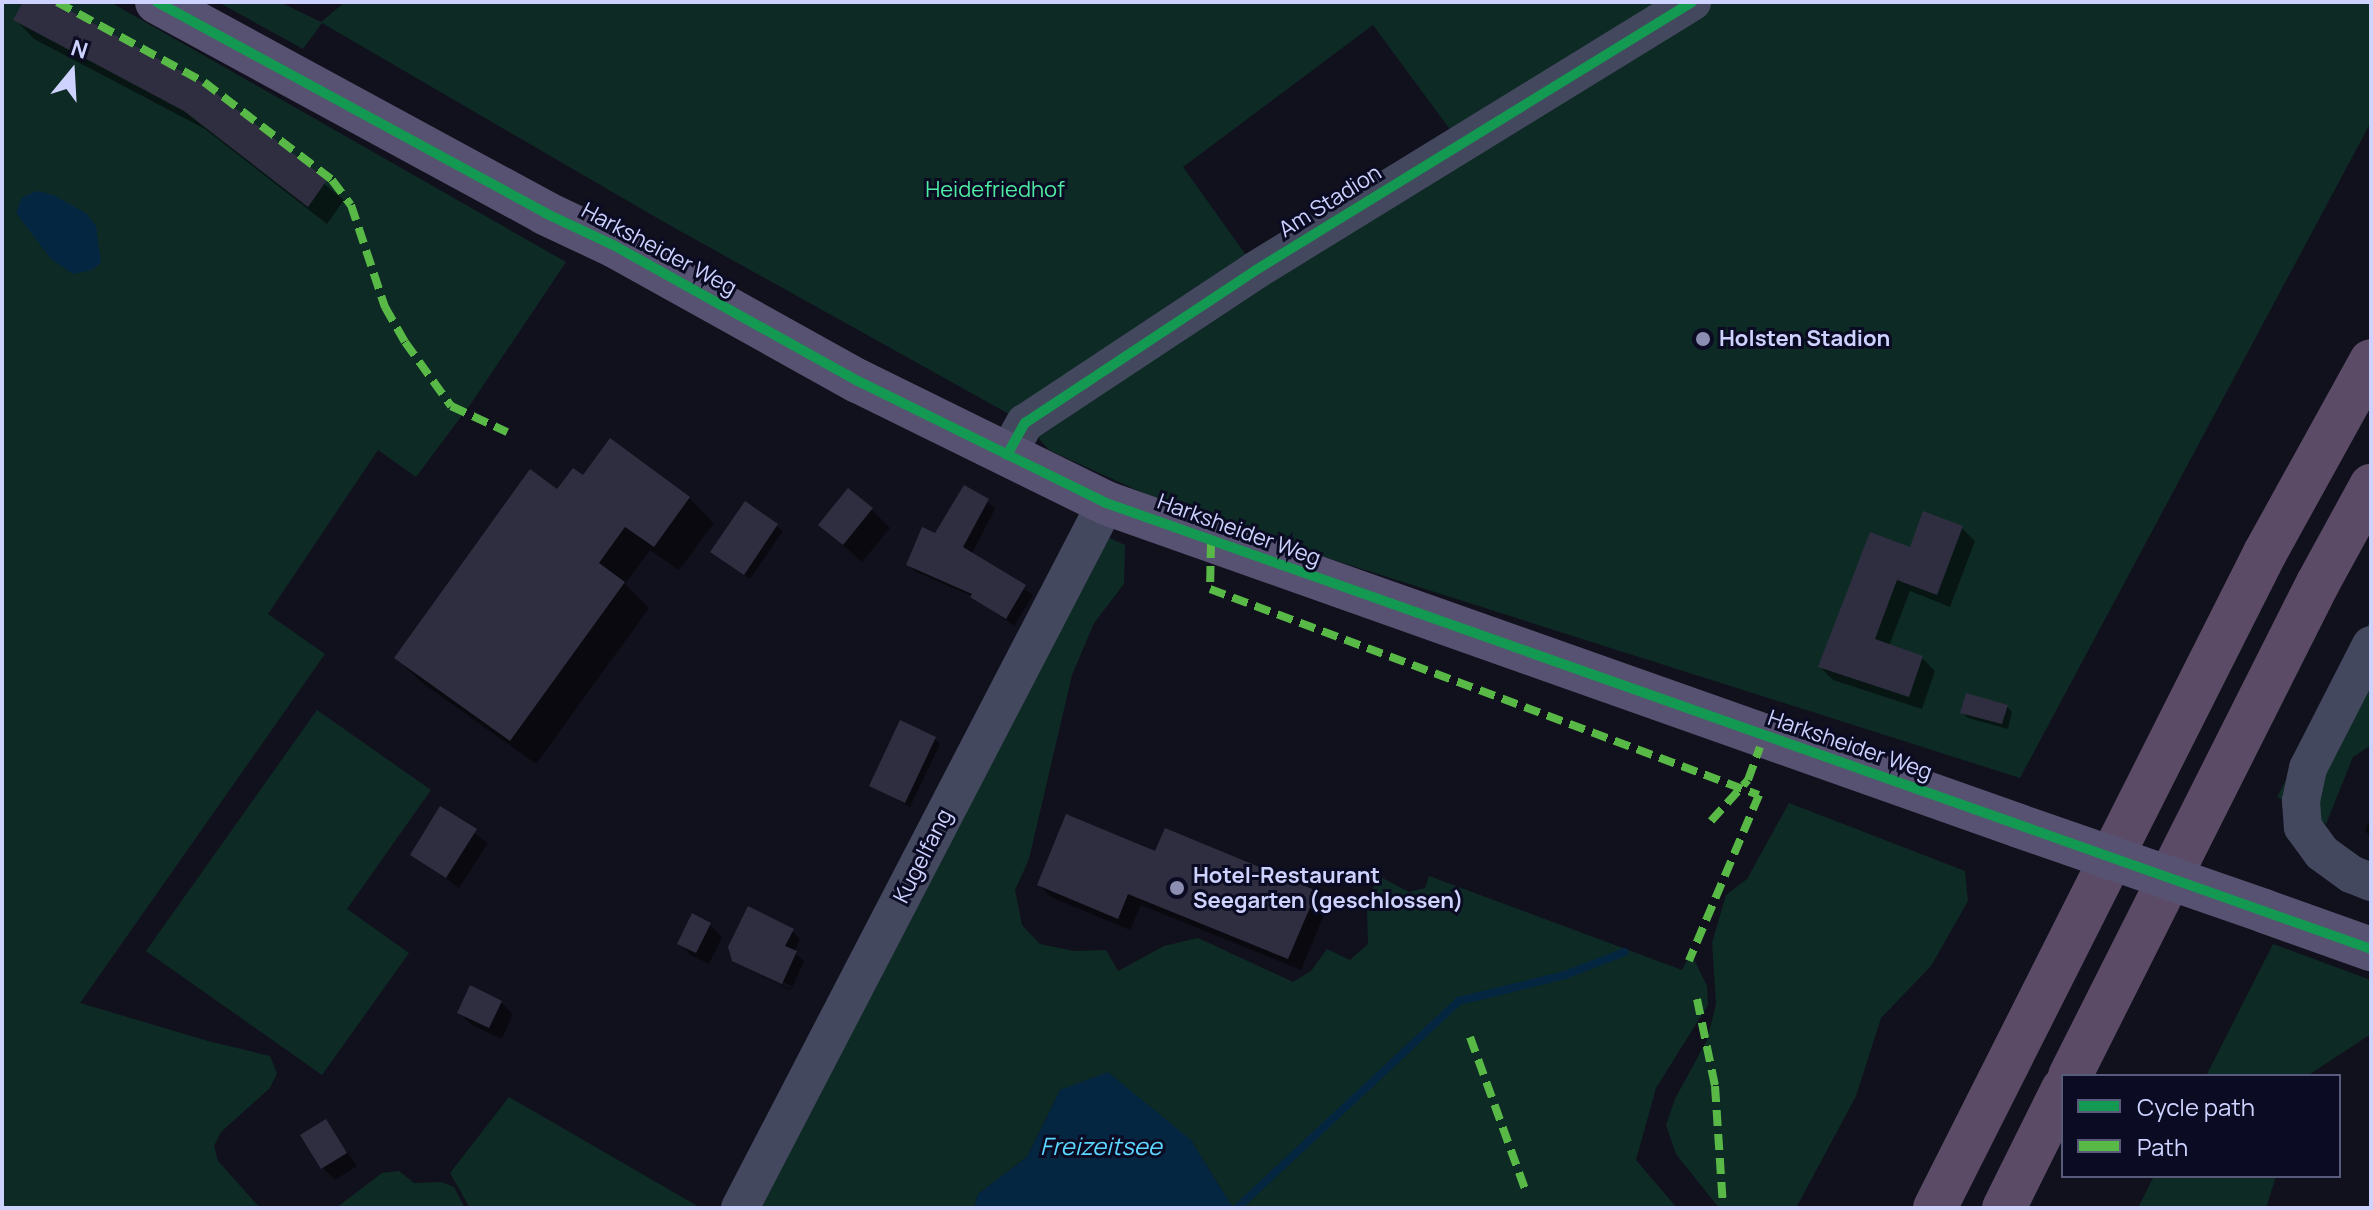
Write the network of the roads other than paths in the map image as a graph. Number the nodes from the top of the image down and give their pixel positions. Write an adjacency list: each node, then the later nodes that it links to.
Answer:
1 (157, 2): 4 (main road, Harksheider Weg)
2 (1692, 2): 4 (street, Am Stadion)
3 (2371, 361): 13 (highway)
4 (1007, 455): 6 (main road, Harksheider Weg)
5 (2371, 486): 10 (highway)
6 (1106, 503): 9 (main road, Harksheider Weg, bridge); 12 (street, Kugelfang)
7 (2371, 645): 8 (street)
8 (2371, 882)
9 (2371, 949)
10 (2071, 1074)
11 (2061, 1093): 14 (highway)
12 (740, 1208)
13 (1935, 1208)
14 (2004, 1208)

